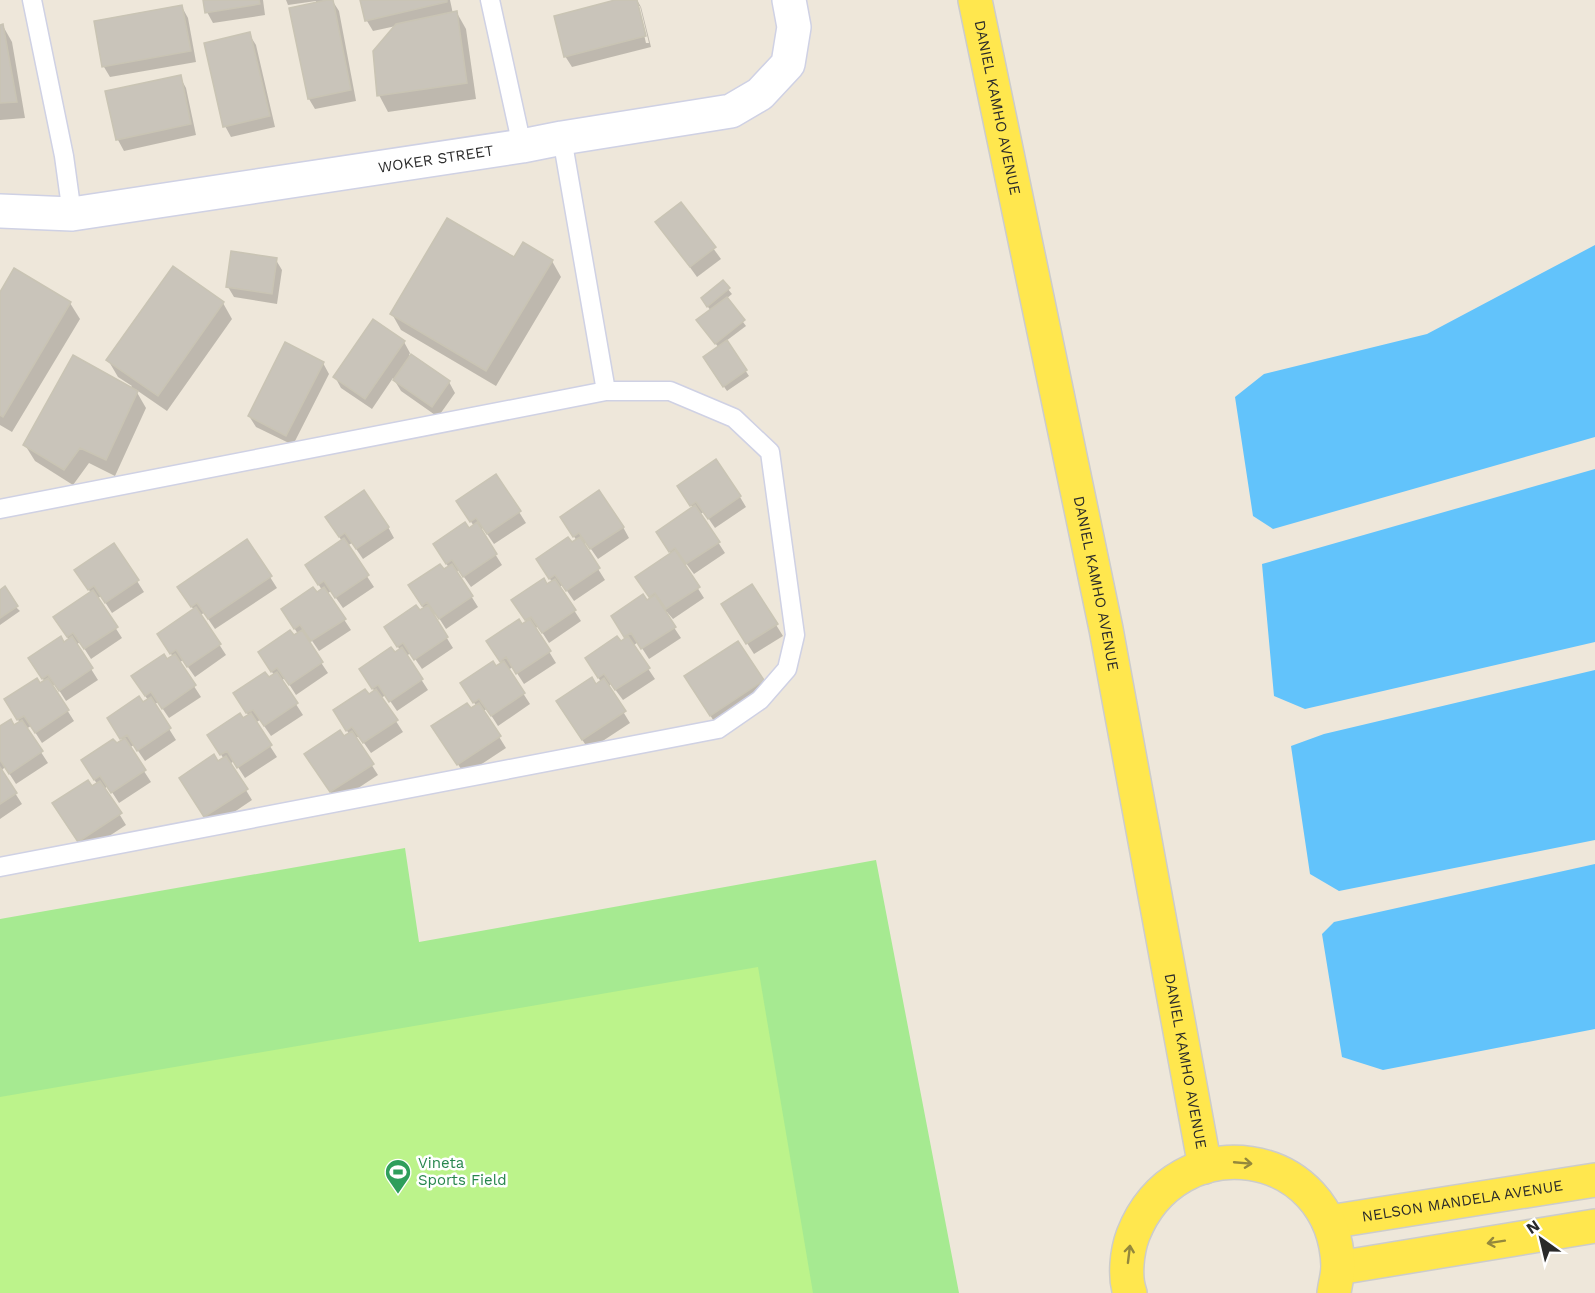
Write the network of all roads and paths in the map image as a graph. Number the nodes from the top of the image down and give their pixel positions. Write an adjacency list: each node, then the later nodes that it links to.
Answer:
1 (32, 0): 8 (lane)
2 (490, 0): 6 (lane)
3 (789, 0): 5 (street, WOKER STREET)
4 (975, 0): 12 (main road, DANIEL KAMHO AVENUE)
5 (562, 138): 6 (street, WOKER STREET); 9 (lane)
6 (522, 146): 8 (street, WOKER STREET)
7 (0, 211): 8 (street, WOKER STREET)
8 (72, 214)
9 (606, 391): 10 (lane); 11 (lane)
10 (0, 509)
11 (0, 867)
12 (1204, 1167): 14 (main road, DANIEL KAMHO AVENUE, one-way to 14); 17 (main road, DANIEL KAMHO AVENUE, one-way to 12)
13 (1595, 1180): 14 (main road, NELSON MANDELA AVENUE)
14 (1329, 1222): 16 (main road, DANIEL KAMHO AVENUE)
15 (1595, 1226): 16 (main road, one-way to 16)
16 (1336, 1281)
17 (1124, 1292)

